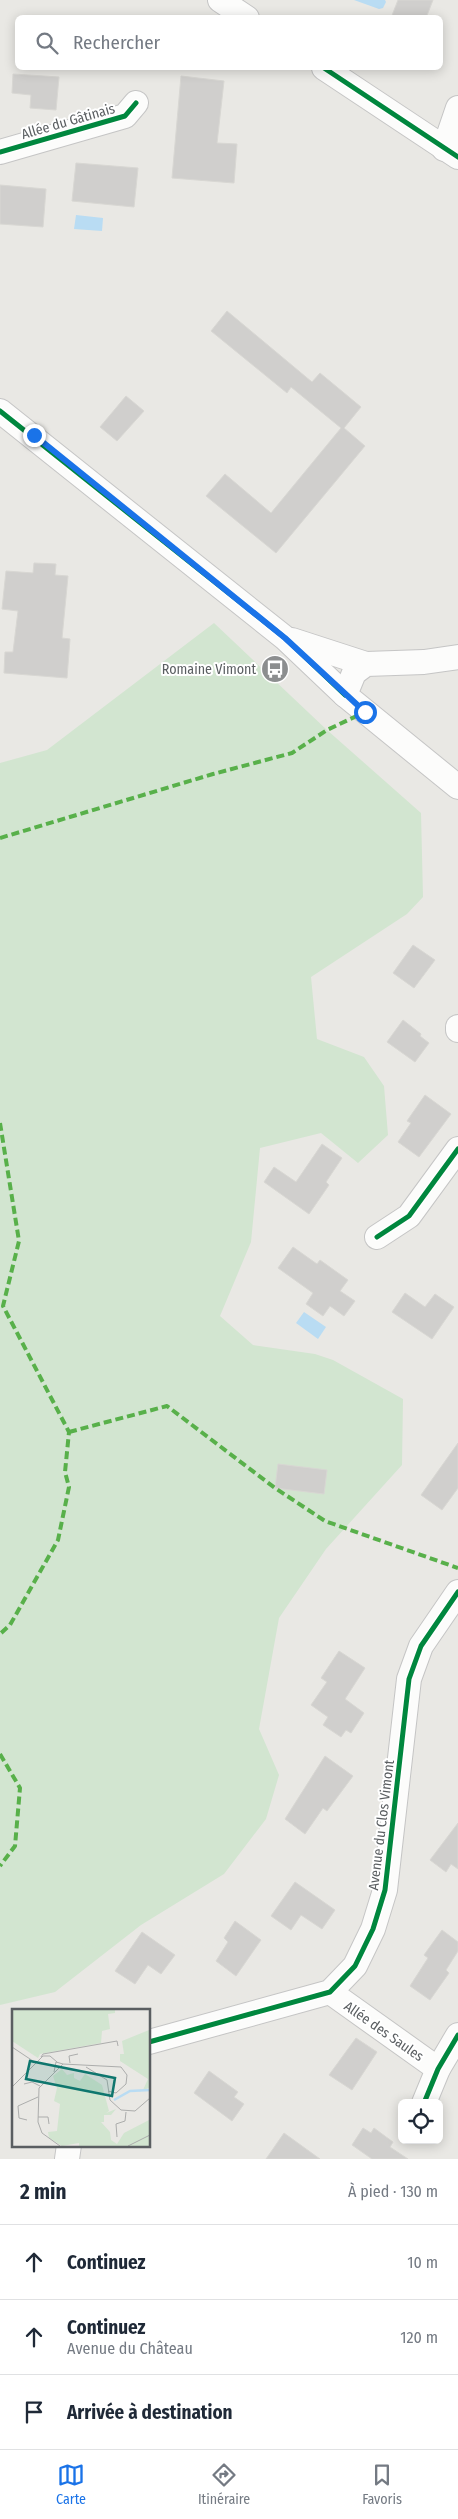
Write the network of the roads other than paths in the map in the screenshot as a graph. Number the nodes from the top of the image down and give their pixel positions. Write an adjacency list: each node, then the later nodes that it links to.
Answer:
1 (220, 0): 2 (street)
2 (242, 15)
3 (327, 70): 7 (street)
4 (136, 103): 6 (street, Allée du Gâtinais)
5 (458, 108): 7 (street)
6 (0, 152)
7 (451, 153)
8 (0, 410): 9 (street)
9 (285, 638): 11 (street); 12 (street)
10 (458, 657): 11 (street)
11 (366, 664): 12 (street)
12 (345, 695): 13 (street)
13 (458, 787)
14 (458, 1150): 15 (street)
15 (377, 1237)
16 (458, 1592): 17 (street, Avenue du Clos Vimont)
17 (330, 1992): 19 (street); 20 (street, Allée des Saules)
18 (458, 2035): 20 (street, Allée des Saules)
19 (150, 2042)
20 (438, 2069): 21 (street, Allée des Saules)
21 (426, 2099)
22 (69, 2146): 23 (street)
23 (67, 2159)

